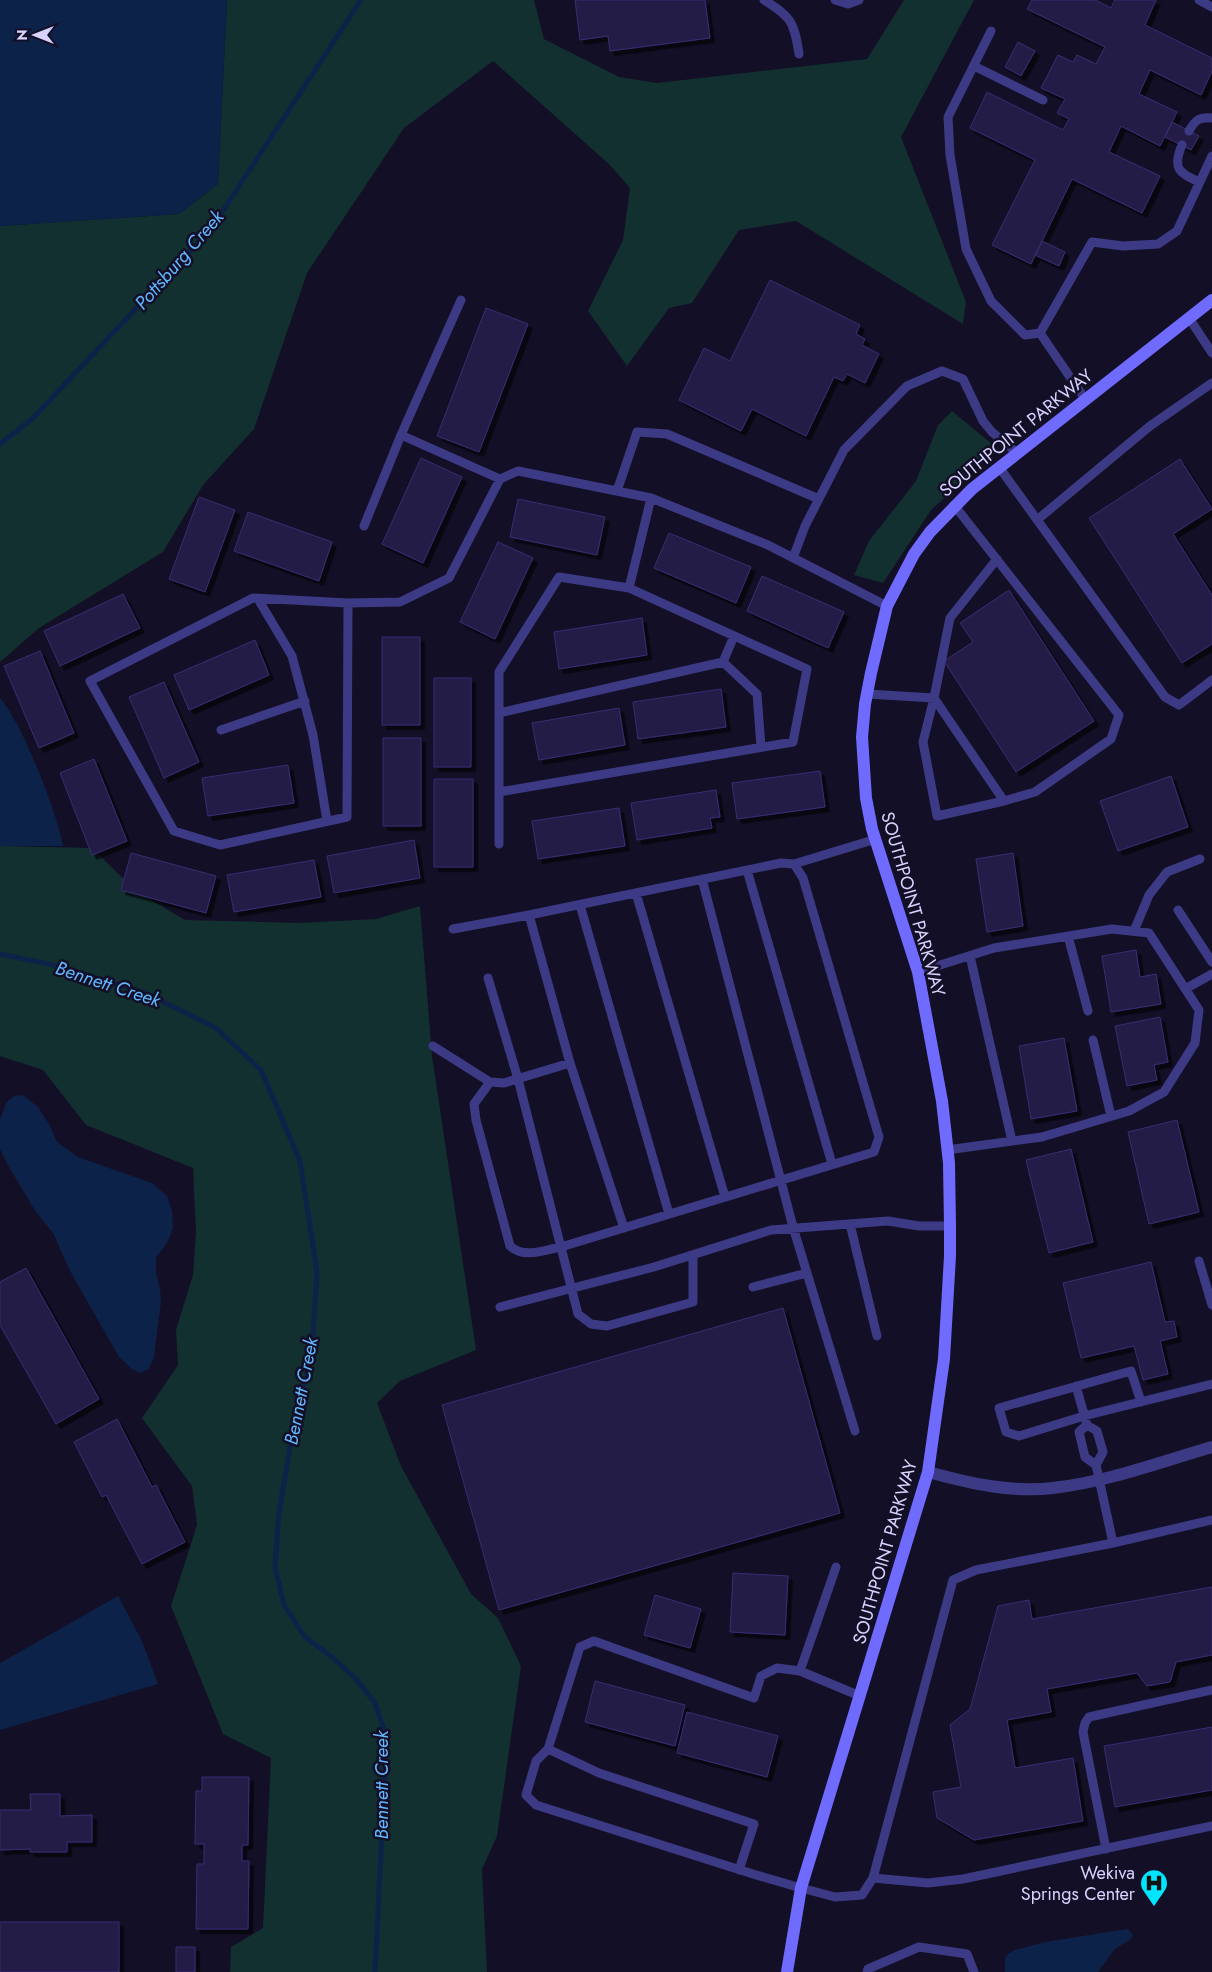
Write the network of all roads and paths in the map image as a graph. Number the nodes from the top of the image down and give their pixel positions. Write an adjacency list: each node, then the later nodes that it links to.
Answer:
1 (764, 0): 7 (lane)
2 (835, 0): 3 (lane)
3 (859, 0)
4 (1198, 0): 5 (lane)
5 (1212, 7)
6 (991, 31): 8 (lane)
7 (799, 54)
8 (974, 66): 9 (lane); 18 (lane)
9 (1043, 100)
10 (1212, 118): 11 (lane)
11 (1189, 131)
12 (1182, 145): 14 (lane)
13 (1212, 156): 14 (lane)
14 (1200, 182): 18 (lane)
15 (461, 300): 22 (lane)
16 (1212, 300): 17 (main road, SOUTHPOINT PARKWAY)
17 (1189, 318): 19 (lane); 21 (main road, SOUTHPOINT PARKWAY)
18 (1040, 333): 21 (lane)
19 (1212, 353)
20 (1212, 383): 30 (lane)
21 (1085, 398): 23 (main road, SOUTHPOINT PARKWAY)
22 (400, 435): 25 (lane); 31 (lane)
23 (1017, 452): 24 (main road, SOUTHPOINT PARKWAY); 28 (lane)
24 (999, 467): 29 (main road, SOUTHPOINT PARKWAY); 30 (lane)
25 (500, 478): 26 (lane); 36 (lane)
26 (617, 491): 27 (lane); 28 (lane)
27 (651, 498): 32 (lane); 34 (lane)
28 (819, 499): 32 (lane)
29 (954, 505): 33 (lane); 37 (main road, SOUTHPOINT PARKWAY)
30 (1037, 520): 40 (lane)
31 (364, 526)
32 (793, 558): 37 (lane)
33 (997, 559): 42 (lane); 48 (lane)
34 (629, 588): 38 (lane); 44 (lane)
35 (258, 598): 36 (lane); 43 (lane); 49 (lane)
36 (348, 603): 49 (lane)
37 (887, 606): 41 (main road, SOUTHPOINT PARKWAY)
38 (734, 636): 39 (lane); 46 (lane)
39 (723, 662): 44 (lane); 46 (lane)
40 (1212, 680)
41 (867, 694): 42 (lane); 50 (main road, SOUTHPOINT PARKWAY)
42 (934, 698): 48 (lane); 48 (lane)
43 (305, 701): 45 (lane); 49 (lane)
44 (499, 713): 47 (lane)
45 (221, 730)
46 (760, 747): 47 (lane)
47 (499, 792): 51 (lane)
48 (1004, 801)
49 (327, 821)
50 (876, 839): 53 (lane); 65 (main road, SOUTHPOINT PARKWAY)
51 (499, 844)
52 (1200, 859): 61 (lane)
53 (794, 864): 54 (lane); 78 (lane)
54 (747, 870): 55 (lane); 78 (lane)
55 (702, 879): 56 (lane); 79 (lane)
56 (636, 893): 57 (lane); 80 (lane)
57 (580, 905): 59 (lane); 81 (lane)
58 (1178, 910): 64 (lane)
59 (529, 915): 60 (lane); 72 (lane)
60 (453, 929)
61 (1134, 931): 62 (lane); 68 (lane)
62 (1068, 936): 63 (lane); 69 (lane)
63 (970, 956): 65 (lane); 76 (lane)
64 (1212, 962)
65 (918, 972): 77 (main road, SOUTHPOINT PARKWAY)
66 (1212, 974): 68 (lane)
67 (488, 978): 73 (lane)
68 (1185, 989): 75 (lane)
69 (1088, 1011)
70 (1093, 1040): 75 (lane)
71 (433, 1046): 74 (lane)
72 (570, 1063): 73 (lane); 85 (lane)
73 (518, 1079): 74 (lane); 86 (lane)
74 (490, 1082): 86 (lane)
75 (1111, 1116): 76 (lane)
76 (1012, 1141): 77 (lane)
77 (947, 1150): 83 (main road, SOUTHPOINT PARKWAY)
78 (832, 1164): 79 (lane)
79 (780, 1180): 80 (lane); 84 (lane)
80 (725, 1197): 81 (lane)
81 (669, 1214): 85 (lane)
82 (850, 1224): 83 (lane); 84 (lane); 94 (lane)
83 (950, 1226): 102 (main road, SOUTHPOINT PARKWAY)
84 (793, 1227): 87 (lane); 89 (lane)
85 (624, 1228): 86 (lane)
86 (561, 1247): 91 (lane)
87 (693, 1255): 91 (lane); 91 (lane)
88 (1199, 1261): 92 (lane)
89 (807, 1273): 90 (lane); 99 (lane)
90 (753, 1287)
91 (572, 1288): 93 (lane)
92 (1212, 1305)
93 (500, 1307)
94 (877, 1336)
95 (1212, 1384): 97 (lane)
96 (1076, 1386): 97 (lane); 98 (lane); 98 (lane)
97 (1141, 1402): 98 (lane)
98 (1085, 1421): 101 (lane); 101 (lane)
99 (855, 1431)
100 (1212, 1447): 103 (street)
101 (1096, 1465): 103 (lane)
102 (928, 1472): 103 (street); 109 (main road, SOUTHPOINT PARKWAY)
103 (1100, 1480): 105 (lane)
104 (1212, 1520): 105 (lane)
105 (1113, 1543): 114 (lane)
106 (836, 1567): 107 (lane)
107 (800, 1672): 109 (lane); 110 (lane)
108 (1212, 1690): 112 (lane)
109 (860, 1696): 115 (main road, SOUTHPOINT PARKWAY)
110 (548, 1749): 113 (lane); 113 (lane)
111 (1212, 1826): 112 (lane)
112 (1106, 1849): 114 (lane)
113 (739, 1870): 115 (lane)
114 (873, 1878): 115 (lane)
115 (801, 1888): 116 (main road, SOUTHPOINT PARKWAY)
116 (787, 1972)
117 (867, 1972): 118 (lane)
118 (974, 1972)

